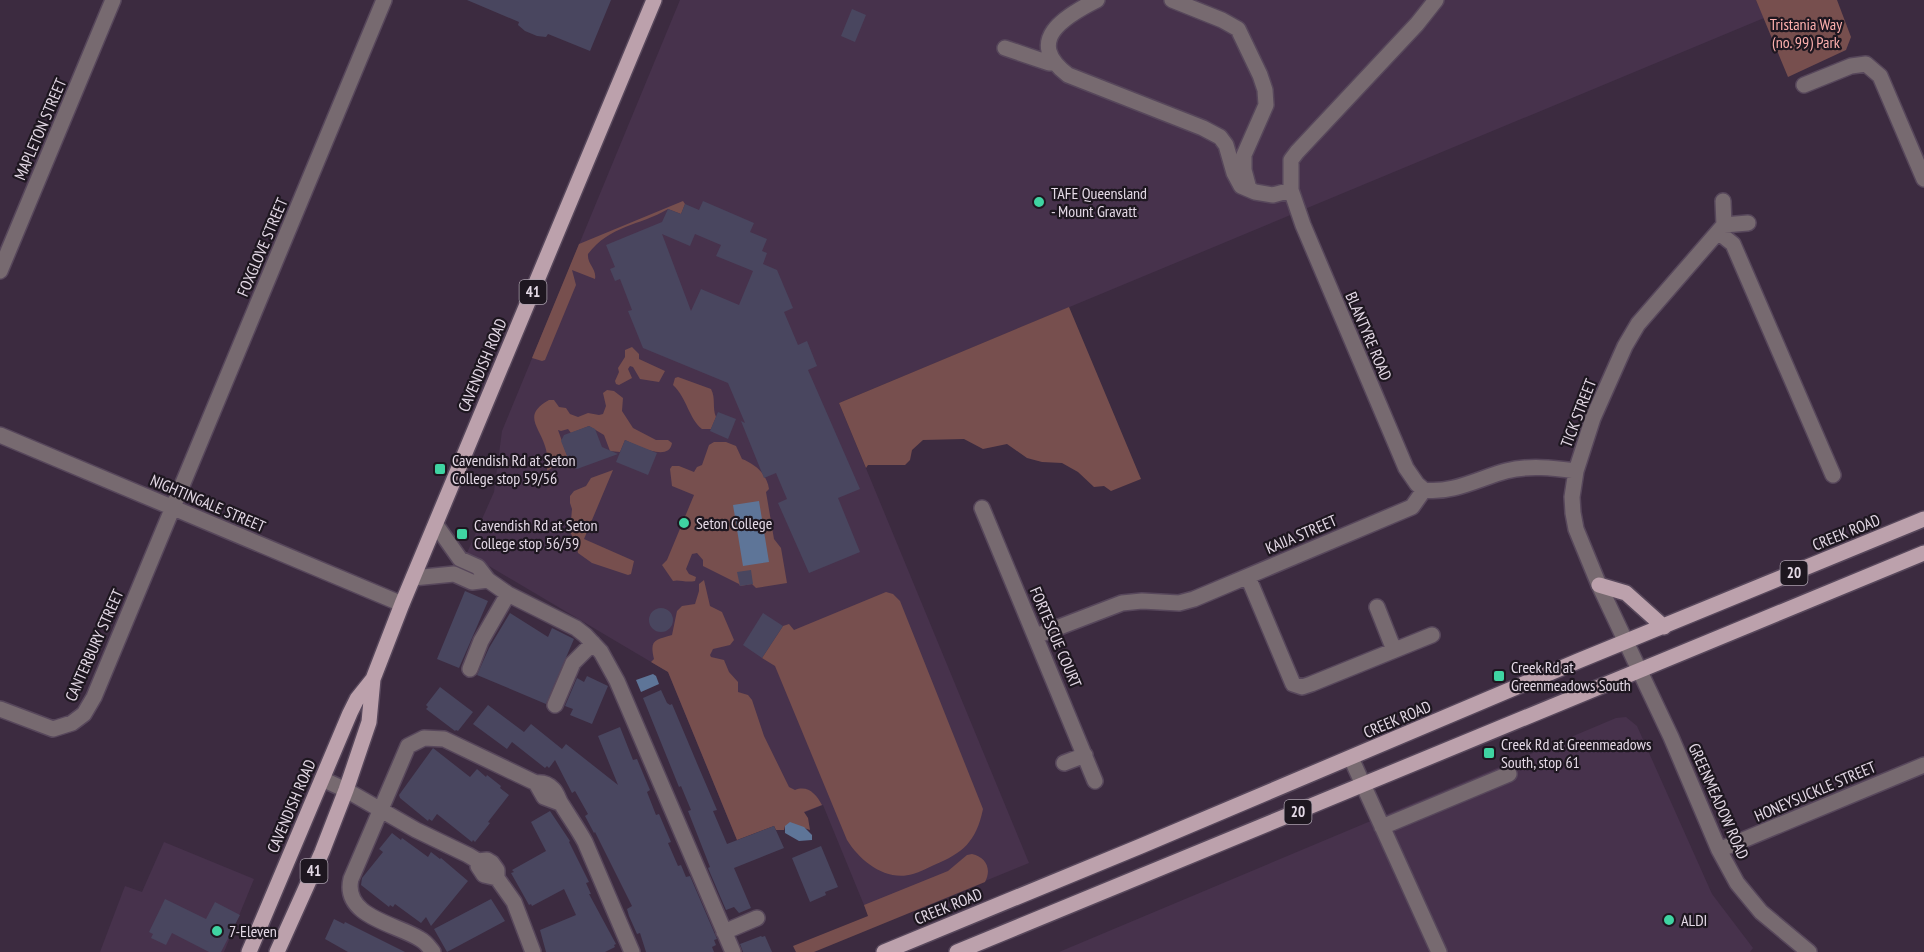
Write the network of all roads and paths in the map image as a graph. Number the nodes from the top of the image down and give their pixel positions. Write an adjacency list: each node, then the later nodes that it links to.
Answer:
1 (113, 0): 16 (street, MAPLETON STREET)
2 (384, 0): 21 (street, FOXGLOVE STREET)
3 (654, 0): 24 (main road, CAVENDISH ROAD / 41)
4 (1097, 0): 8 (street)
5 (1172, 0): 11 (street)
6 (1436, 0): 12 (street)
7 (1005, 48): 8 (street)
8 (1055, 63): 11 (street)
9 (1804, 86): 10 (street)
10 (1924, 178)
11 (1248, 188): 12 (street)
12 (1291, 190): 20 (street, BLANTYRE ROAD)
13 (1723, 201): 15 (street)
14 (1748, 223): 15 (street)
15 (1721, 228): 18 (street, TICK STREET); 19 (street)
16 (0, 271)
17 (0, 435): 21 (street, NIGHTINGALE STREET)
18 (1576, 471): 20 (street); 29 (street, TICK STREET)
19 (1833, 475)
20 (1424, 490): 26 (street, KAIJA STREET)
21 (173, 507): 31 (street, NIGHTINGALE STREET); 43 (street, CANTERBURY STREET)
22 (982, 508): 35 (street, FORTESCUE COURT)
23 (1924, 519): 33 (main road, CREEK ROAD / 20)
24 (435, 525): 27 (main road, CAVENDISH ROAD / 41); 28 (street)
25 (1924, 553): 40 (main road, 20)
26 (1248, 577): 35 (street, KAIJA STREET); 38 (street)
27 (413, 579): 28 (street); 31 (main road, CAVENDISH ROAD / 41)
28 (488, 580): 30 (street)
29 (1599, 585): 33 (main road); 37 (street, TICK STREET)
30 (508, 594): 36 (street); 39 (street)
31 (402, 604): 41 (main road, CAVENDISH ROAD / 41)
32 (1377, 607): 38 (street)
33 (1664, 627): 37 (main road, CREEK ROAD / 20)
34 (1432, 635): 38 (street)
35 (1036, 636): 44 (street, FORTESCUE COURT)
36 (593, 643): 42 (street); 57 (street)
37 (1625, 643): 40 (street, GREENMEADOW ROAD); 45 (main road, CREEK ROAD / 20)
38 (1394, 650)
39 (470, 669)
40 (1639, 672): 51 (main road, 20); 55 (street, GREENMEADOW ROAD)
41 (373, 679): 49 (main road, CAVENDISH ROAD / 41); 52 (main road, CAVENDISH ROAD / 41)
42 (555, 705)
43 (0, 709)
44 (1085, 756): 46 (street); 50 (street, FORTESCUE COURT)
45 (1351, 758): 51 (street); 65 (main road, CREEK ROAD / 20)
46 (1064, 763)
47 (1924, 765): 55 (street, HONEYSUCKLE STREET)
48 (1509, 774): 54 (street)
49 (322, 779): 52 (street); 59 (main road, CAVENDISH ROAD / 41)
50 (1095, 781)
51 (1363, 786): 54 (street); 66 (main road, 20)
52 (346, 790): 53 (street); 60 (main road, CAVENDISH ROAD / 41)
53 (380, 810): 61 (street); 62 (street); 63 (street)
54 (1382, 827): 67 (street)
55 (1719, 850): 58 (street, GREENMEADOW ROAD)
56 (757, 918): 57 (street)
57 (724, 932): 64 (street)
58 (1790, 946): 68 (street, GREENMEADOW ROAD)
59 (249, 952)
60 (277, 952)
61 (433, 952)
62 (533, 952)
63 (632, 952)
64 (733, 952)
65 (884, 952)
66 (957, 952)
67 (1439, 952)
68 (1809, 952)

